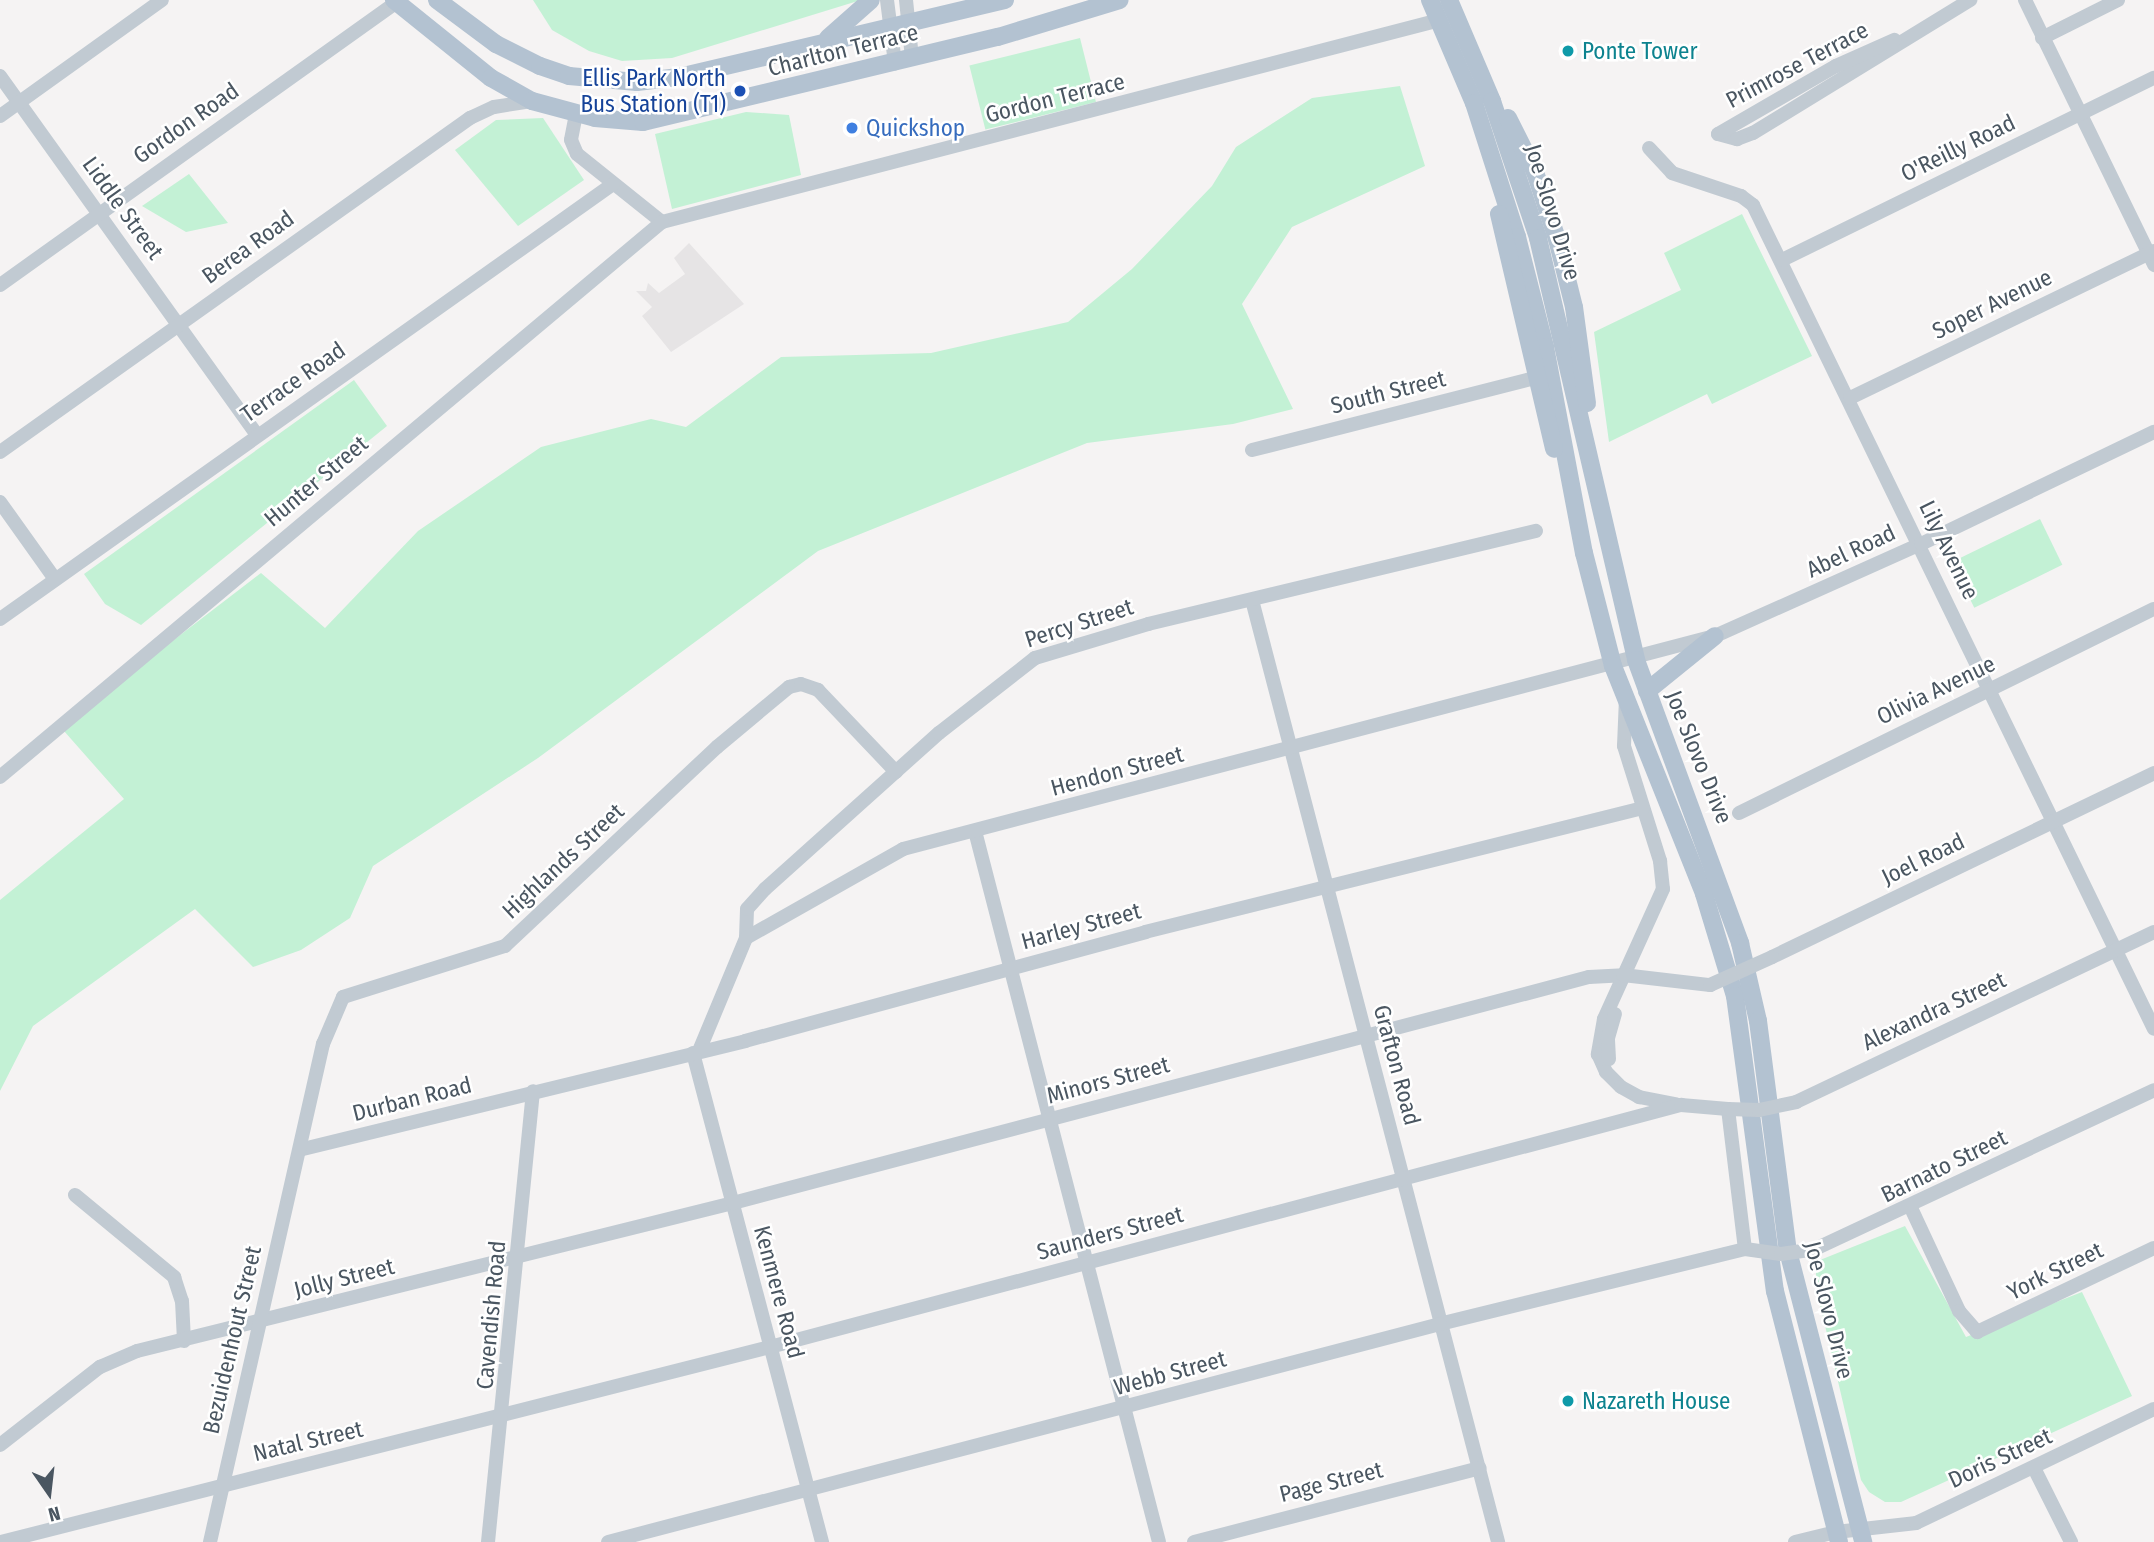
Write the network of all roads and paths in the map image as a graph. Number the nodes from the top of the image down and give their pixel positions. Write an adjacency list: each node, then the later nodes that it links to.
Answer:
1 (162, 0): 23 (street)
2 (437, 0): 19 (main road, Charlton Terrace)
3 (871, 0): 19 (main road)
4 (887, 0): 16 (street)
5 (906, 0): 16 (street)
6 (1005, 0): 16 (main road, Charlton Terrace)
7 (1120, 0): 20 (main road, Charlton Terrace)
8 (1428, 0): 15 (main road); 36 (main road, Joe Slovo Drive)
9 (1449, 0): 38 (main road, Joe Slovo Drive)
10 (1456, 0): 38 (main road)
11 (1970, 0): 17 (street, Primrose Terrace)
12 (2025, 0): 18 (street)
13 (2118, 0): 18 (street)
14 (396, 1): 24 (main road, Charlton Terrace); 30 (street, Gordon Road)
15 (1436, 21): 31 (street, Gordon Terrace); 36 (main road)
16 (897, 26): 19 (main road, Charlton Terrace); 20 (street)
17 (1921, 30): 17 (street, Primrose Terrace)
18 (2042, 38): 25 (street)
19 (822, 42)
20 (904, 61): 26 (main road, Charlton Terrace)
21 (0, 76): 23 (street, Liddle Street)
22 (2154, 78): 25 (street, O'Reilly Road)
23 (19, 102): 27 (street); 30 (street, Liddle Street)
24 (533, 102): 26 (main road, Charlton Terrace); 35 (street, Berea Road)
25 (2079, 113): 32 (street); 33 (street, O'Reilly Road)
26 (576, 114): 29 (street)
27 (0, 116)
28 (1649, 148): 33 (street, Lily Avenue)
29 (613, 184): 31 (street); 40 (street, Terrace Road)
30 (99, 212): 34 (street, Gordon Road); 35 (street, Liddle Street)
31 (663, 222): 59 (street, Hunter Street)
32 (2152, 257): 37 (street, Soper Avenue)
33 (1782, 260): 37 (street, Lily Avenue)
34 (0, 285)
35 (178, 325): 40 (street, Liddle Street); 42 (street, Berea Road)
36 (1543, 376): 41 (street, South Street); 52 (main road, Joe Slovo Drive)
37 (1850, 398): 45 (street, Lily Avenue)
38 (1584, 427): 51 (main road, Joe Slovo Drive)
39 (2154, 432): 45 (street, Abel Road)
40 (257, 435): 46 (street, Terrace Road)
41 (1251, 450)
42 (0, 452)
43 (0, 502): 46 (street)
44 (1536, 531): 47 (street, Percy Street)
45 (1921, 544): 50 (street, Abel Road); 53 (street, Lily Avenue)
46 (55, 579): 49 (street, Terrace Road)
47 (1252, 600): 56 (street, Grafton Road); 57 (street, Percy Street)
48 (2154, 609): 53 (street, Olivia Avenue)
49 (0, 619)
50 (1715, 636): 51 (street, Abel Road); 54 (main road)
51 (1636, 660): 52 (street, Hendon Street); 54 (main road, Joe Slovo Drive)
52 (1614, 666): 55 (main road, Joe Slovo Drive); 56 (street, Hendon Street)
53 (1992, 688): 61 (street, Olivia Avenue); 62 (street, Lily Avenue)
54 (1647, 691): 100 (main road, Joe Slovo Drive)
55 (1626, 697): 60 (street); 101 (main road, Joe Slovo Drive)
56 (1293, 749): 63 (street, Hendon Street); 64 (street, Grafton Road)
57 (896, 772): 66 (street, Percy Street); 79 (street, Highlands Street)
58 (2154, 773): 62 (street, Joel Road)
59 (0, 777)
60 (1643, 808): 64 (street, Harley Street); 69 (street)
61 (1739, 813)
62 (2055, 821): 67 (street, Lily Avenue); 70 (street, Joel Road, bridge)
63 (975, 831): 66 (street, Hendon Street); 68 (street)
64 (1327, 887): 68 (street, Harley Street); 72 (street, Grafton Road)
65 (2154, 932): 67 (street, Alexandra Street)
66 (746, 938): 73 (street)
67 (2116, 950): 71 (street, Lily Avenue); 77 (street, Alexandra Street, bridge)
68 (1009, 969): 73 (street, Harley Street); 78 (street)
69 (1627, 974): 70 (street, Minors Street); 72 (street, Minors Street); 76 (street)
70 (1710, 985)
71 (2154, 1029)
72 (1366, 1035): 78 (street, Minors Street); 80 (street, Grafton Road)
73 (696, 1052): 75 (street, Harley Street); 82 (street, Kenmere Road)
74 (2154, 1090): 83 (street, Barnato Street)
75 (533, 1091): 79 (street, Durban Road); 86 (street, Cavendish Road)
76 (1674, 1104): 77 (street, Saunders Street); 80 (street, Saunders Street)
77 (1728, 1109): 85 (street)
78 (1050, 1119): 82 (street, Minors Street); 87 (street)
79 (303, 1149): 88 (street, Bezuidenhout Street)
80 (1404, 1181): 87 (street, Saunders Street); 89 (street, Grafton Road)
81 (75, 1195): 90 (street)
82 (733, 1203): 86 (street, Minors Street); 91 (street, Kenmere Road)
83 (1910, 1208): 84 (street, York Street); 85 (street, Barnato Street, bridge)
84 (2154, 1248)
85 (1745, 1249): 89 (street, Webb Street)
86 (519, 1257): 88 (street, Jolly Street); 94 (street, Cavendish Road)
87 (1088, 1262): 91 (street, Saunders Street); 92 (street)
88 (259, 1324): 90 (street, Jolly Street); 98 (street, Bezuidenhout Street)
89 (1440, 1324): 92 (street, Webb Street); 96 (street, Grafton Road)
90 (184, 1340): 95 (street, Jolly Street)
91 (770, 1347): 94 (street, Saunders Street); 99 (street, Kenmere Road)
92 (1125, 1409): 99 (street, Webb Street); 107 (street)
93 (2154, 1409): 97 (street, Doris Street)
94 (504, 1414): 98 (street, Natal Street); 104 (street, Cavendish Road)
95 (0, 1445)
96 (1480, 1468): 108 (street, Page Street); 109 (street, Grafton Road)
97 (2034, 1468): 100 (street, Doris Street); 111 (street)
98 (223, 1485): 102 (street, Natal Street); 103 (street, Bezuidenhout Street)
99 (808, 1488): 105 (street, Webb Street); 106 (street, Kenmere Road)
100 (1862, 1536): 101 (street, Doris Street)
101 (1837, 1537): 110 (street, Doris Street)
102 (1, 1542)
103 (210, 1542)
104 (488, 1542)
105 (608, 1542)
106 (822, 1542)
107 (1159, 1542)
108 (1194, 1542)
109 (1498, 1542)
110 (1795, 1542)
111 (2071, 1542)

